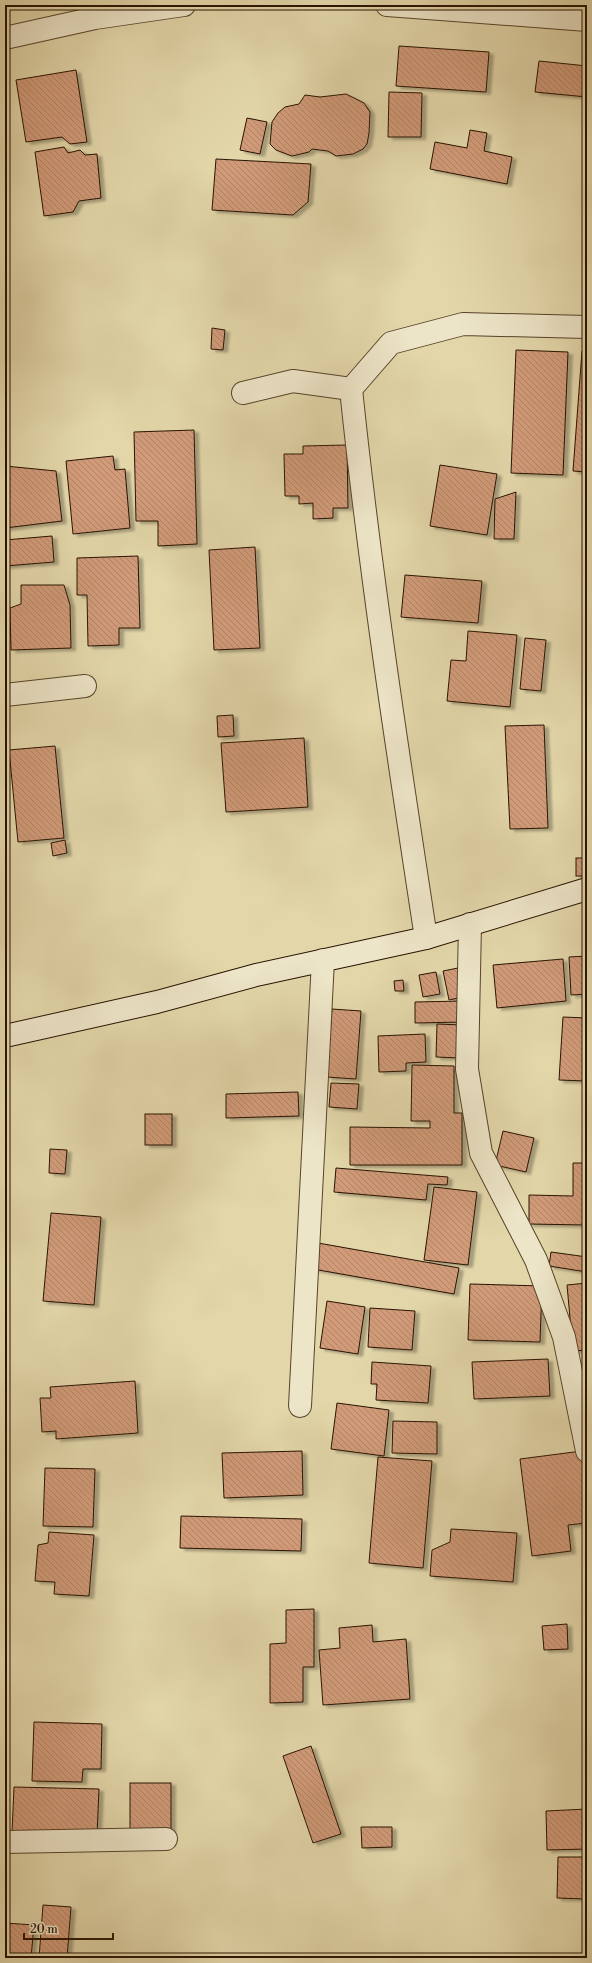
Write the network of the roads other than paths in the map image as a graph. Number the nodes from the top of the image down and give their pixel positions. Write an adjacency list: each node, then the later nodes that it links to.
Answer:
1 (184, 5): 4 (street)
2 (387, 5): 3 (street)
3 (587, 20)
4 (5, 38)
5 (587, 327): 6 (street)
6 (351, 389): 7 (street); 12 (street)
7 (243, 393)
8 (85, 686): 9 (street)
9 (5, 695)
10 (587, 889): 11 (street)
11 (470, 924): 12 (street); 16 (street)
12 (426, 938): 13 (street)
13 (323, 960): 14 (street); 15 (street)
14 (5, 1036)
15 (300, 1406)
16 (587, 1451)
17 (166, 1839): 18 (street)
18 (5, 1842)

